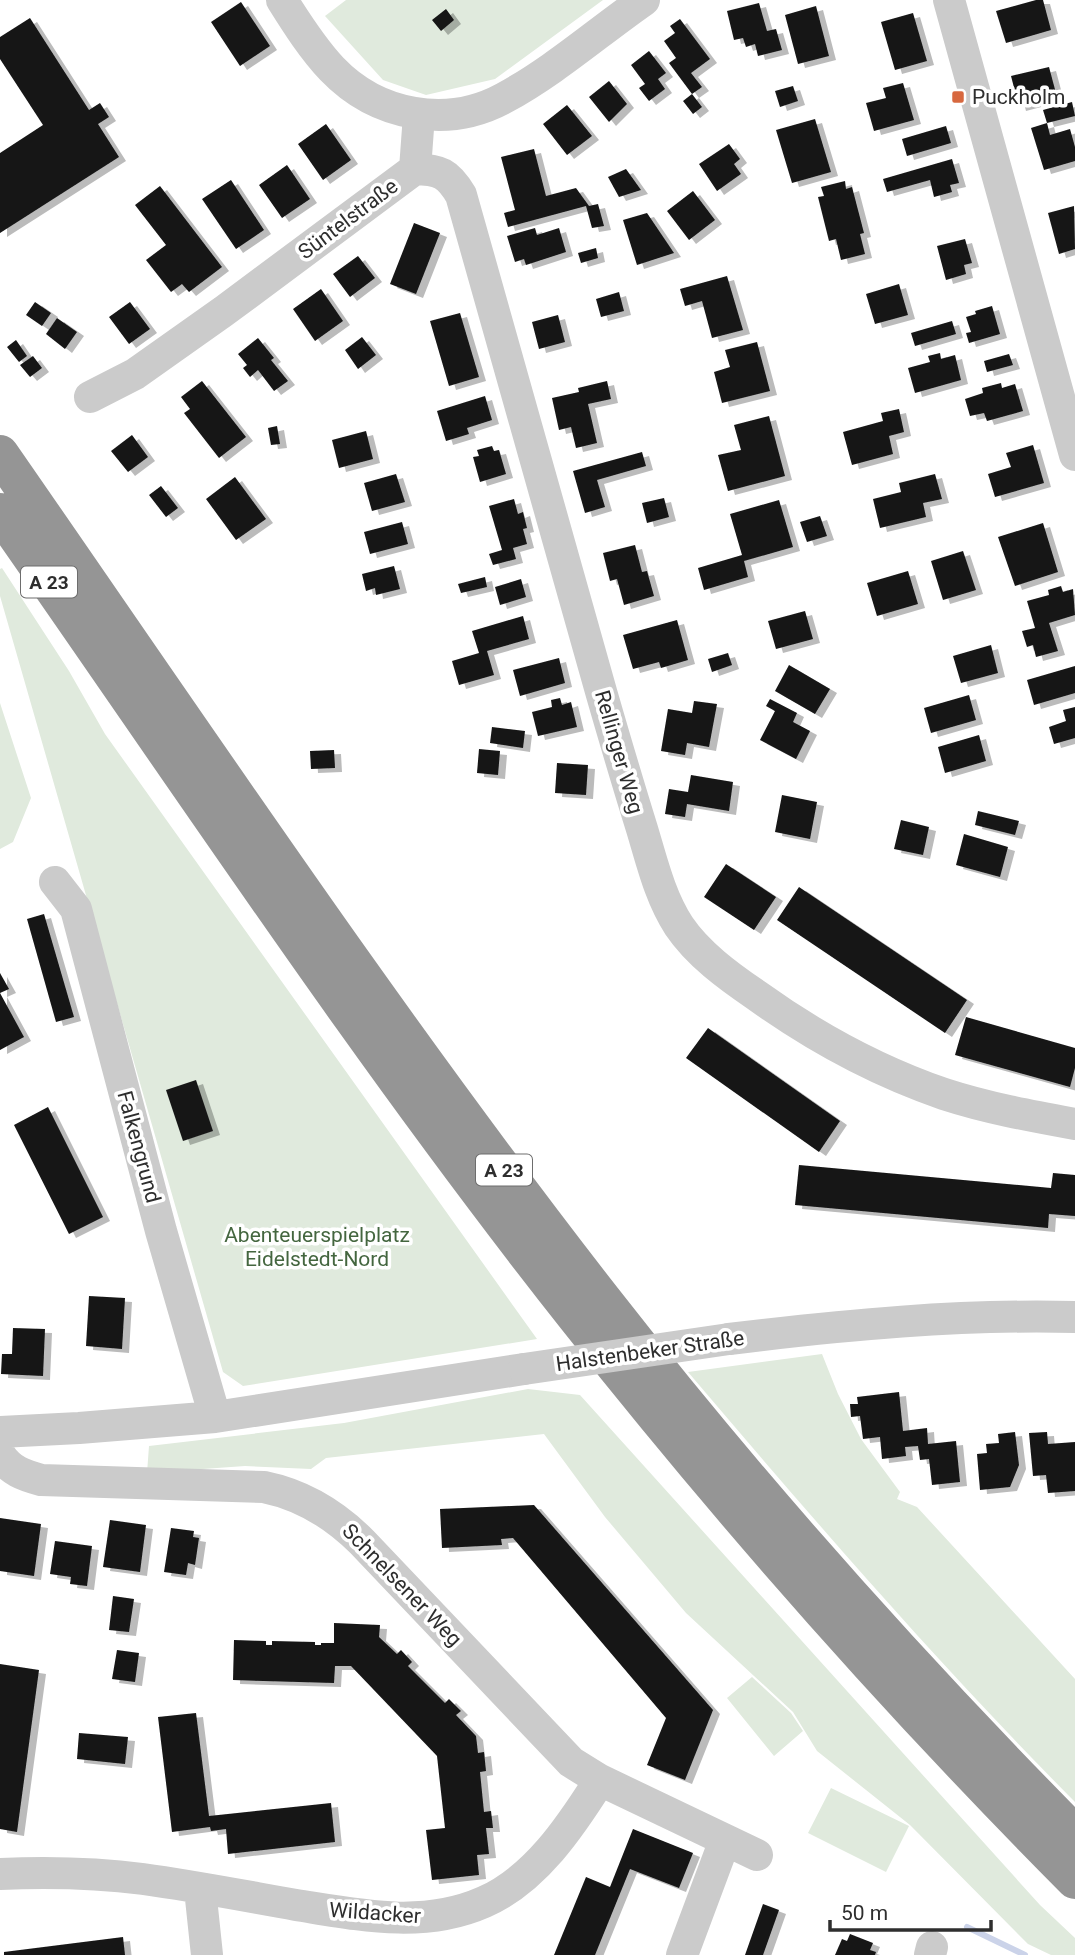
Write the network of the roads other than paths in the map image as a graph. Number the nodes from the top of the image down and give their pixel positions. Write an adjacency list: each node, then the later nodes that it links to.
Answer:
1 (282, 0): 4 (street)
2 (644, 0): 4 (street)
3 (948, 0): 8 (street)
4 (419, 115): 5 (street, Süntelstraße)
5 (415, 169): 6 (street, Süntelstraße); 11 (street, Rellinger Weg)
6 (90, 397)
7 (0, 454): 17 (highway, A 23)
8 (1075, 455)
9 (0, 512): 21 (highway, A 23)
10 (55, 882): 13 (street, Falkengrund)
11 (1075, 1124)
12 (1075, 1317): 13 (street, Halstenbeker Straße, bridge)
13 (222, 1416): 14 (street)
14 (0, 1432)
15 (0, 1455): 16 (street, Schnelsener Weg)
16 (600, 1780): 18 (street); 22 (street, Wildacker)
17 (1075, 1833)
18 (725, 1840): 19 (street); 24 (street)
19 (757, 1855)
20 (0, 1874): 22 (street, Wildacker)
21 (1075, 1880)
22 (200, 1889): 23 (street)
23 (207, 1955)
24 (682, 1955)

